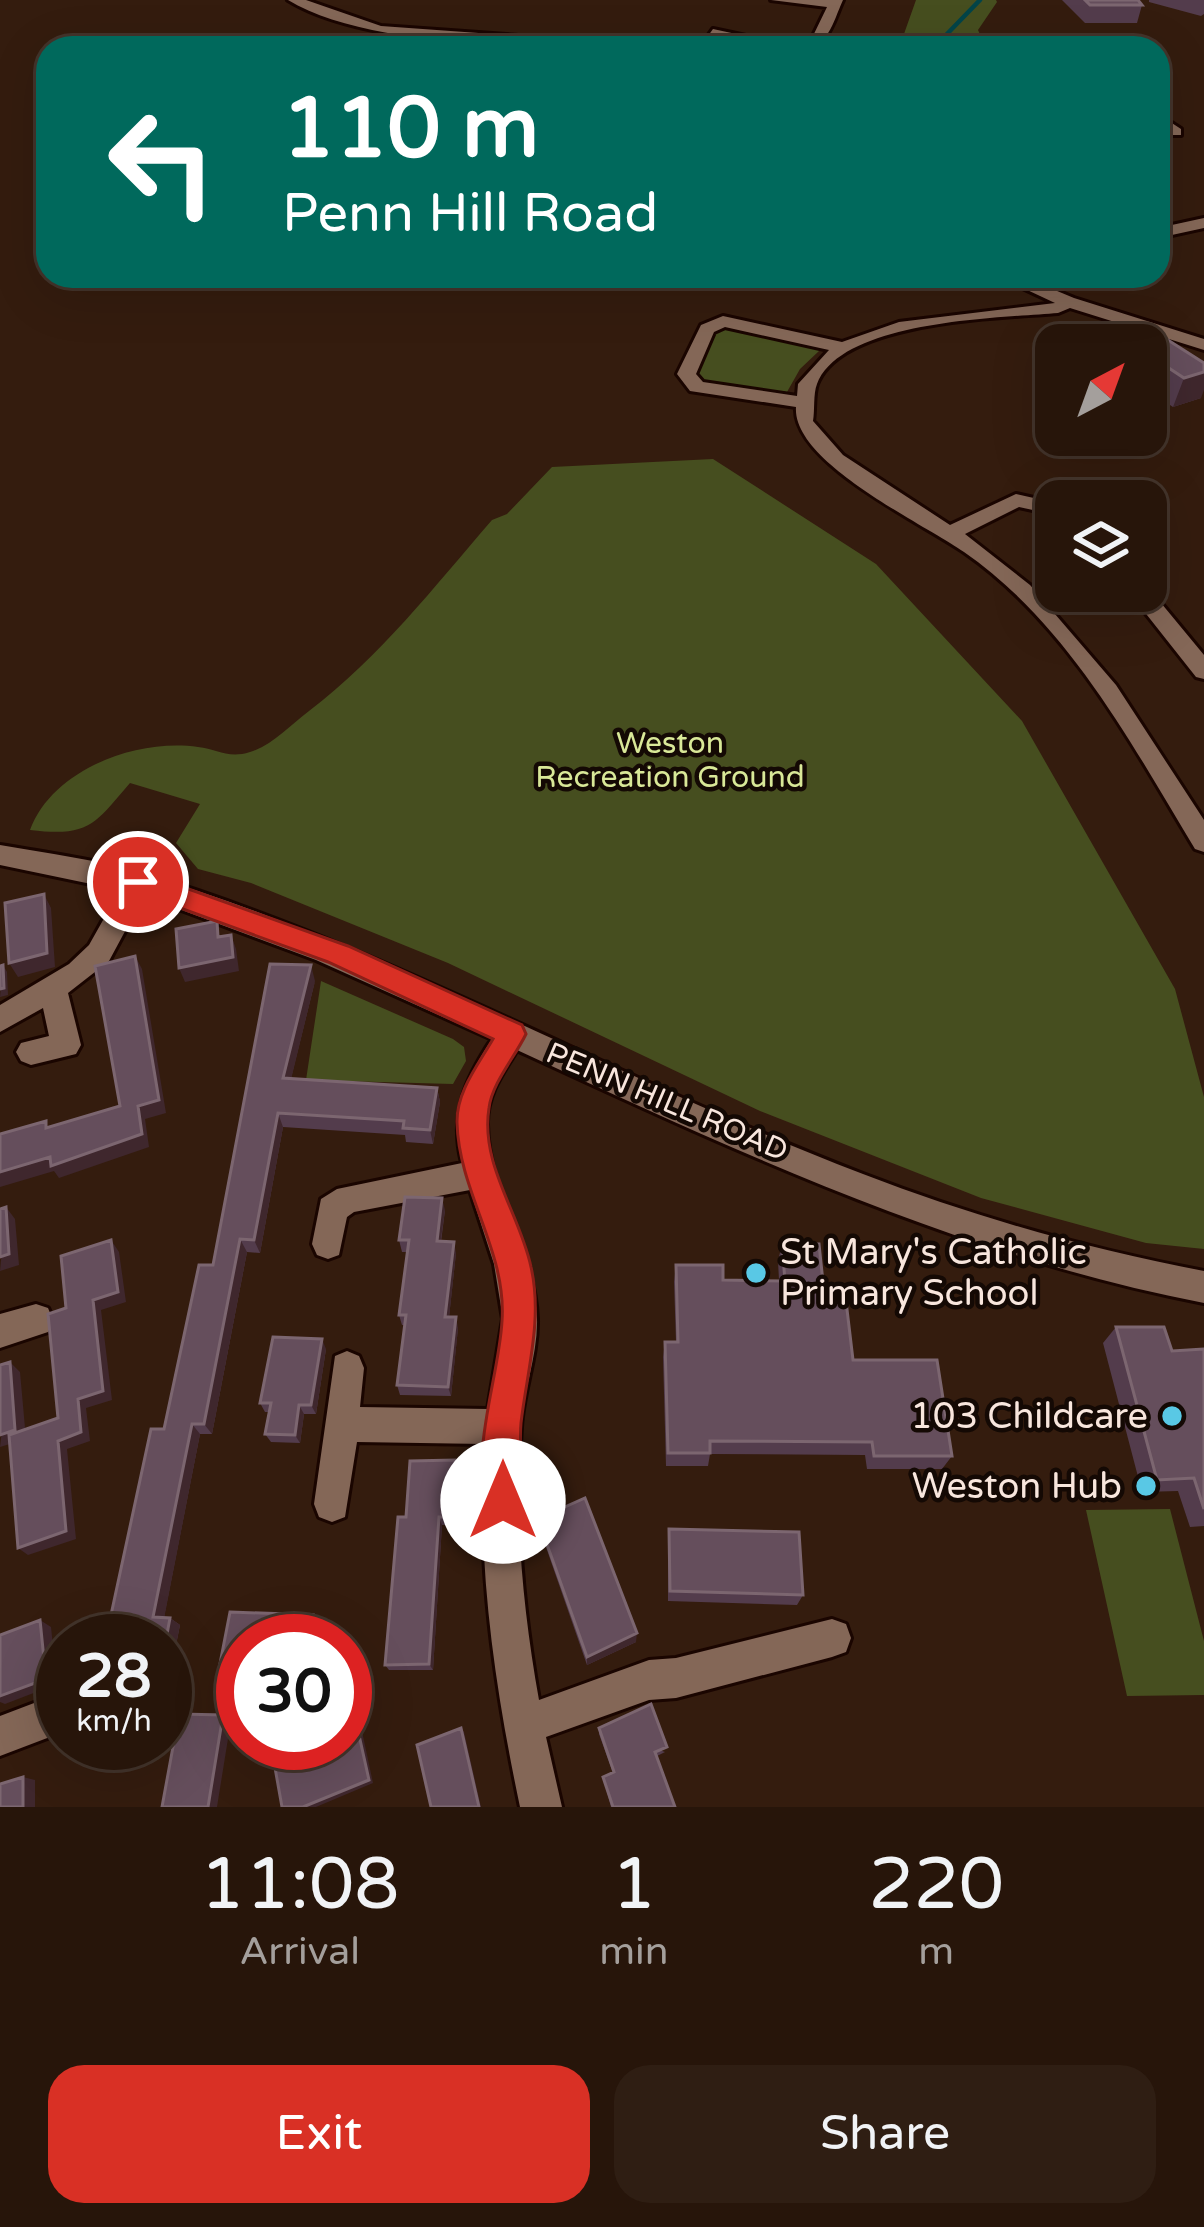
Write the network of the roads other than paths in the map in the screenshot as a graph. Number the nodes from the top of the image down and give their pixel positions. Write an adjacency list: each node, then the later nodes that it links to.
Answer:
1 (294, 0): 5 (street)
2 (775, 1): 3 (street)
3 (836, 2): 7 (street)
4 (712, 33): 6 (street)
5 (463, 36)
6 (726, 36)
7 (820, 36)
8 (1204, 223): 9 (street)
9 (1170, 230)
10 (1033, 288): 12 (street)
11 (1045, 288): 12 (street)
12 (1040, 291): 13 (street)
13 (1068, 302): 14 (street); 15 (street)
14 (1204, 345)
15 (840, 347): 16 (street); 16 (street)
16 (805, 415): 18 (street)
17 (1035, 504): 18 (street)
18 (952, 532): 21 (street)
19 (1156, 612): 20 (street)
20 (1204, 671)
21 (1204, 842)
22 (0, 855): 23 (street, PENN HILL ROAD)
23 (138, 882): 24 (street); 26 (street, PENN HILL ROAD)
24 (53, 990): 25 (street); 27 (street)
25 (0, 1020)
26 (511, 1034): 28 (street); 30 (street, PENN HILL ROAD)
27 (31, 1052)
28 (480, 1174): 29 (street); 35 (street)
29 (328, 1244)
30 (1204, 1287)
31 (36, 1320): 32 (street)
32 (0, 1331)
33 (347, 1368): 34 (street)
34 (342, 1424): 35 (street); 36 (street)
35 (503, 1427): 39 (street)
36 (332, 1504)
37 (832, 1638): 39 (street)
38 (36, 1722): 40 (street)
39 (522, 1726): 41 (street)
40 (0, 1736)
41 (541, 1807)

